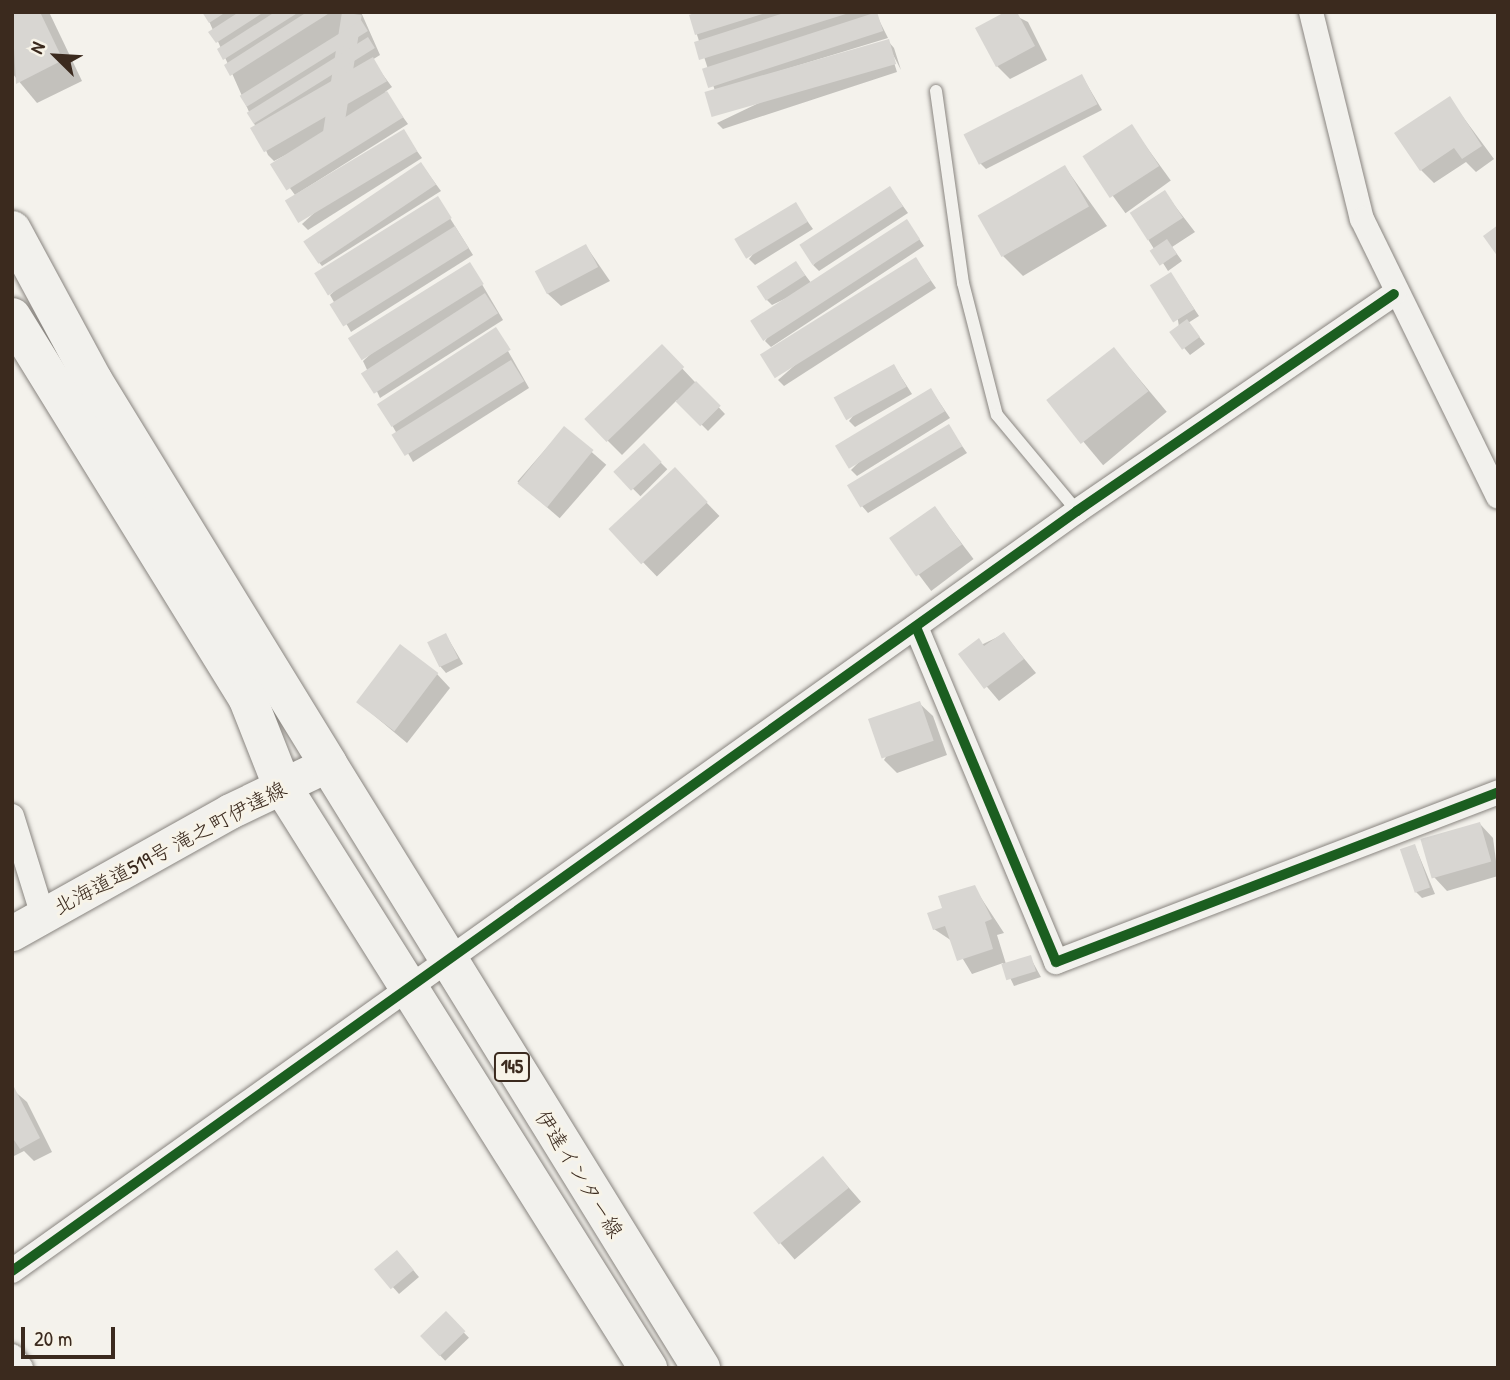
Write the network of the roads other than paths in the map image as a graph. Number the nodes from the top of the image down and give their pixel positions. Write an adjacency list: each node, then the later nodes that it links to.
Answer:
1 (1311, 12): 4 (street)
2 (936, 91): 7 (lane)
3 (12, 230): 9 (main road, 伊達インター線)
4 (1394, 294): 6 (street); 7 (street)
5 (12, 317): 10 (main road)
6 (1498, 496)
7 (1077, 511): 8 (street)
8 (916, 626): 11 (street); 15 (street)
9 (328, 764): 10 (main road, 北海道道519号 滝之町伊達線); 15 (main road, 伊達インター線 / 145)
10 (282, 786): 13 (main road, 北海道道519号 滝之町伊達線); 16 (main road, 145)
11 (1498, 792)
12 (12, 816): 13 (street)
13 (43, 916): 14 (main road, 北海道道519号 滝之町伊達線)
14 (12, 933)
15 (445, 961): 16 (street); 21 (main road, 伊達インター線 / 145)
16 (409, 986): 17 (street); 20 (main road, 145)
17 (12, 1271)
18 (12, 1356): 19 (street)
19 (21, 1368)
20 (648, 1368)
21 (701, 1368)

